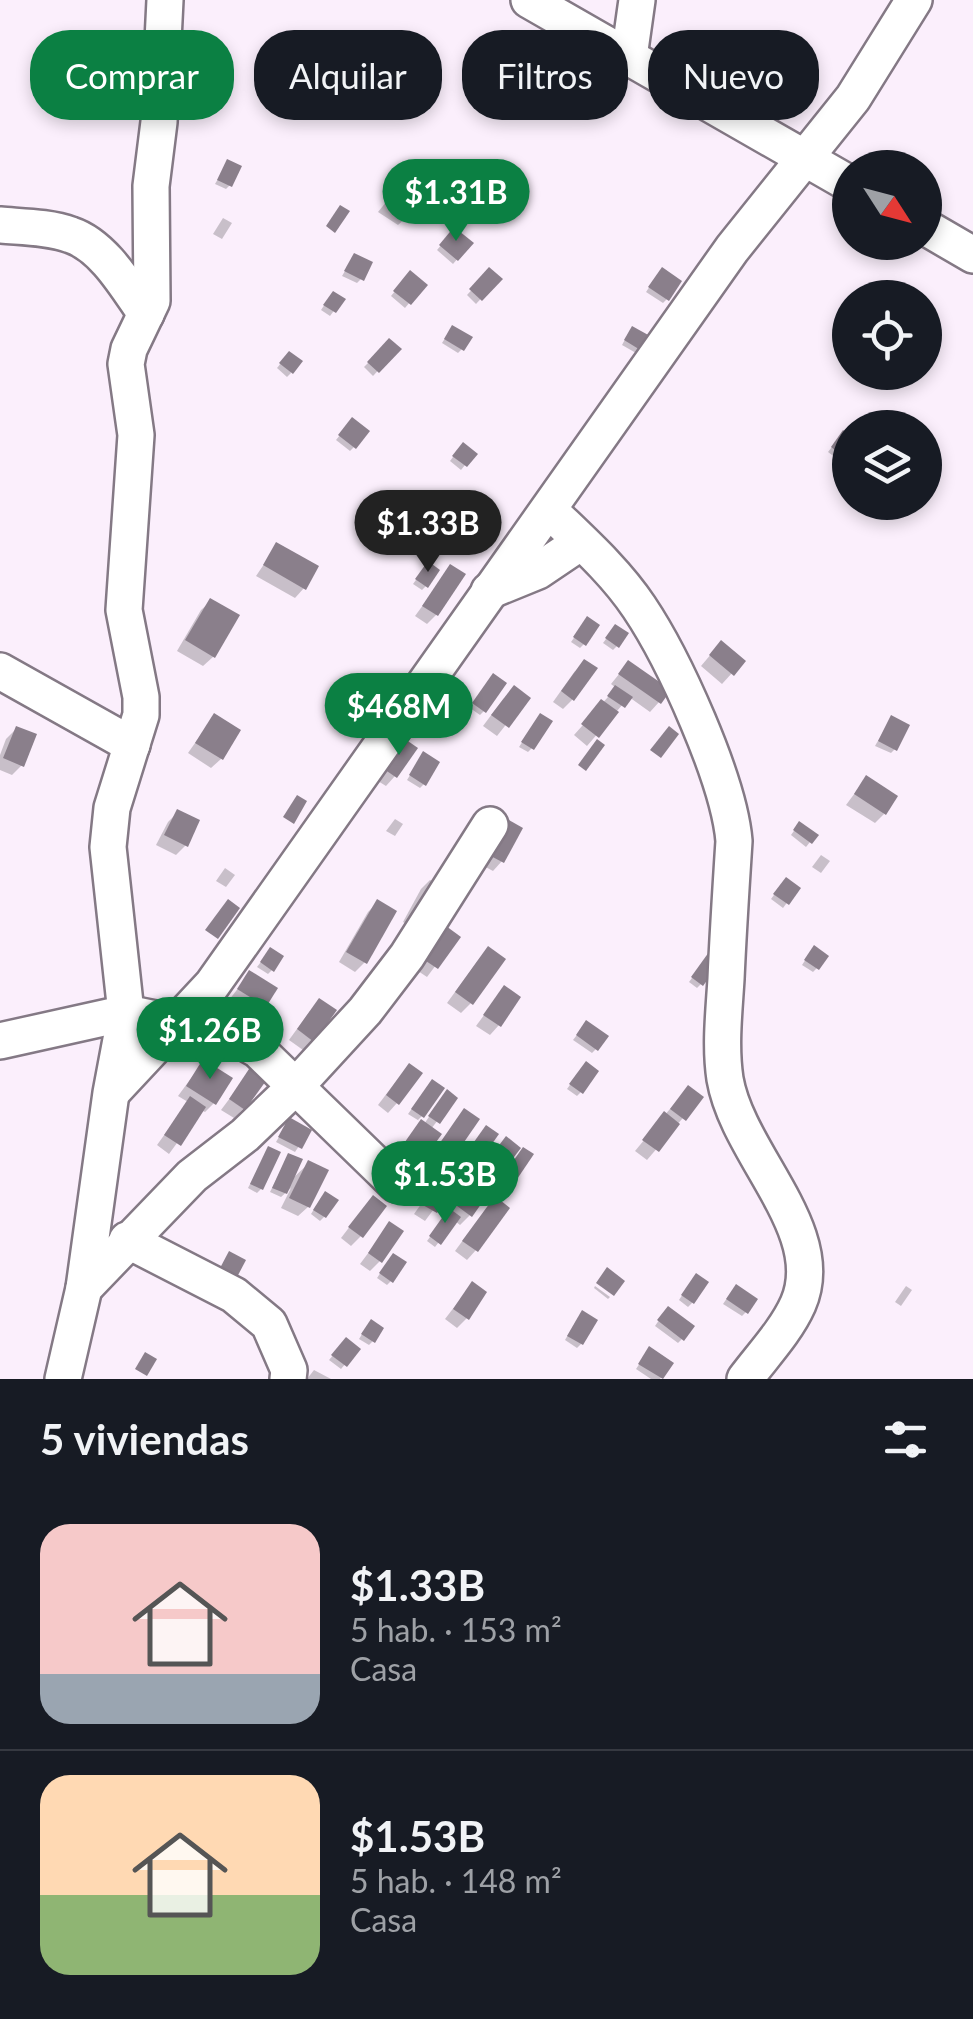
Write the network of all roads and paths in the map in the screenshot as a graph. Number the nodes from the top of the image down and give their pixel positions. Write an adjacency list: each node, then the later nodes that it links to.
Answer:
1 (165, 0): 11 (street)
2 (528, 0): 5 (street)
3 (637, 0): 5 (street)
4 (914, 0): 6 (street)
5 (629, 58): 6 (street)
6 (806, 158): 7 (street); 12 (street)
7 (832, 173)
8 (0, 225): 11 (street)
9 (942, 237): 10 (street)
10 (973, 255)
11 (146, 314): 16 (street)
12 (550, 511): 13 (street); 14 (street)
13 (582, 542): 14 (street); 28 (street)
14 (488, 591): 19 (street)
15 (0, 671): 16 (street)
16 (132, 744): 18 (street)
17 (490, 825): 21 (street)
18 (126, 1013): 19 (street); 20 (street); 22 (street)
19 (176, 1024): 21 (street); 22 (street)
20 (0, 1041)
21 (296, 1086): 23 (street); 24 (street)
22 (111, 1093): 25 (street)
23 (396, 1184)
24 (127, 1240): 25 (street); 27 (street)
25 (84, 1288): 26 (street)
26 (63, 1379)
27 (288, 1379)
28 (746, 1379)

